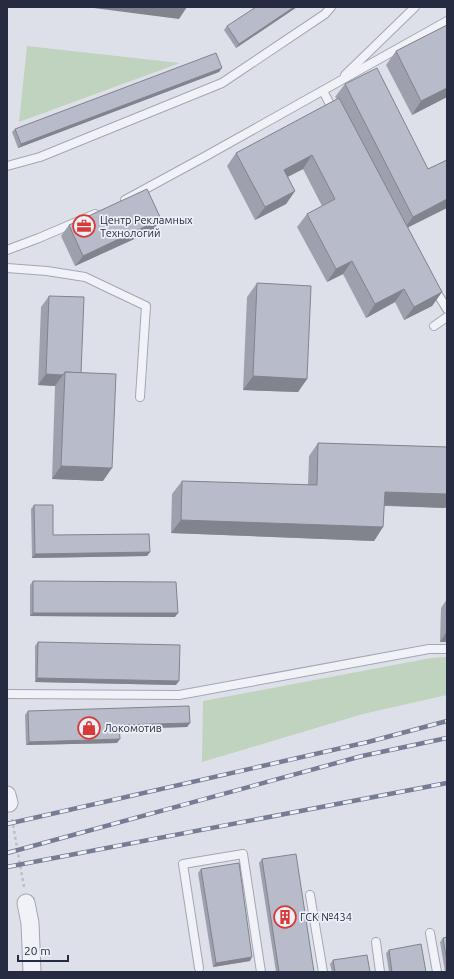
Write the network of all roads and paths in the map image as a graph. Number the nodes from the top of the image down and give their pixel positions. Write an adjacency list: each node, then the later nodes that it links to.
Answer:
1 (331, 7): 7 (lane)
2 (416, 7): 4 (lane)
3 (447, 21): 4 (lane)
4 (337, 83): 5 (lane)
5 (323, 91): 6 (lane); 8 (lane)
6 (338, 119)
7 (7, 166)
8 (117, 204)
9 (103, 210): 10 (lane)
10 (7, 250)
11 (7, 268): 16 (lane)
12 (431, 283): 13 (lane)
13 (447, 309)
14 (447, 317): 15 (lane)
15 (434, 326)
16 (140, 397)
17 (447, 649): 18 (lane)
18 (7, 694)
19 (8, 799): 21 (path)
20 (310, 895): 27 (lane)
21 (26, 903): 25 (street)
22 (430, 933): 29 (lane)
23 (376, 942): 28 (lane)
24 (199, 968): 26 (lane)
25 (32, 972)
26 (261, 972)
27 (323, 972)
28 (380, 972)
29 (437, 972)

